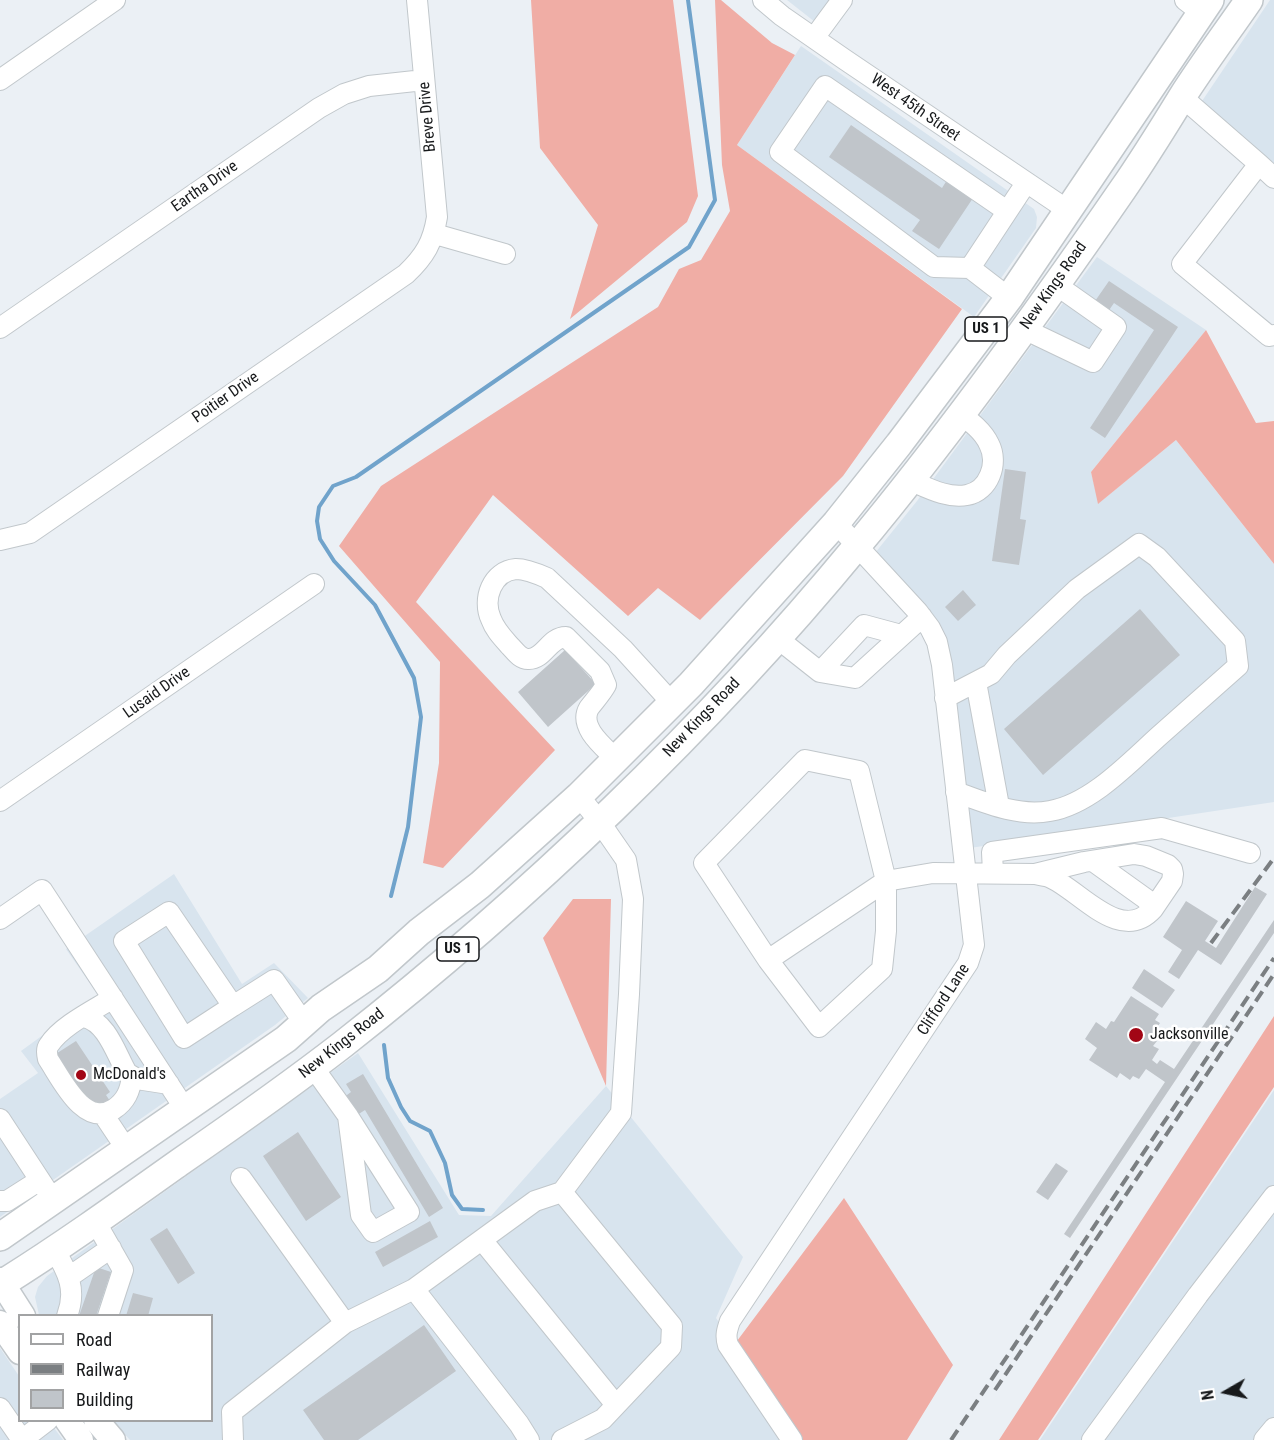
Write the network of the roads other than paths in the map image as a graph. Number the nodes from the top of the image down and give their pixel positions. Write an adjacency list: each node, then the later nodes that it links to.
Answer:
1 (115, 0): 9 (street)
2 (417, 0): 10 (street, Breve Drive)
3 (763, 0): 7 (street, West 45th Street)
4 (842, 0): 7 (street)
5 (1249, 0): 12 (highway, New Kings Road / US 1)
6 (1199, 4): 18 (highway, New Kings Road / US 1)
7 (814, 38): 8 (street, West 45th Street)
8 (844, 59): 11 (street); 15 (street, West 45th Street)
9 (0, 80)
10 (424, 80): 19 (street, Breve Drive); 24 (street, Eartha Drive)
11 (825, 86): 17 (street); 21 (street)
12 (1182, 97): 13 (street); 16 (highway, New Kings Road / US 1)
13 (1258, 164): 14 (street); 26 (street)
14 (1274, 178)
15 (1026, 183): 17 (street); 18 (street, West 45th Street)
16 (1125, 186): 18 (highway); 22 (highway, New Kings Road / US 1)
17 (1007, 211): 21 (street)
18 (1069, 211): 22 (highway); 23 (highway, New Kings Road / US 1)
19 (435, 234): 20 (street); 30 (street, Poitier Drive)
20 (505, 254)
21 (969, 268): 23 (street)
22 (1059, 279): 25 (highway, New Kings Road / US 1); 25 (street)
23 (1009, 298): 29 (highway, New Kings Road / US 1)
24 (0, 328)
25 (1024, 328): 27 (highway, New Kings Road / US 1)
26 (1274, 335)
27 (960, 414): 28 (highway, New Kings Road / US 1); 28 (street)
28 (909, 480): 31 (highway, New Kings Road / US 1)
29 (836, 523): 31 (street, Clifford Lane); 41 (highway, New Kings Road / US 1)
30 (0, 540)
31 (857, 546): 34 (street, Clifford Lane); 37 (highway, New Kings Road / US 1)
32 (314, 584): 45 (street, Lusaid Drive)
33 (587, 615): 36 (street); 36 (street); 41 (street)
34 (922, 617): 35 (street); 40 (street, Clifford Lane)
35 (889, 632): 38 (street); 38 (street)
36 (566, 637): 42 (street)
37 (777, 638): 38 (street); 47 (highway, New Kings Road / US 1)
38 (831, 674)
39 (976, 682): 40 (street); 46 (street); 46 (street)
40 (945, 698): 43 (street, Clifford Lane)
41 (672, 703): 42 (highway, New Kings Road / US 1)
42 (616, 759): 44 (highway, New Kings Road / US 1)
43 (956, 792): 46 (street); 50 (street, Clifford Lane)
44 (579, 796): 47 (street); 60 (highway, New Kings Road / US 1)
45 (0, 801)
46 (999, 806)
47 (599, 821): 61 (highway, New Kings Road / US 1); 72 (street)
48 (1250, 854): 51 (street)
49 (1093, 861): 52 (street); 54 (street); 54 (street)
50 (967, 873): 51 (street); 53 (street); 103 (street, Clifford Lane)
51 (993, 873): 52 (street)
52 (1035, 874): 54 (street)
53 (886, 881): 56 (street); 56 (street); 56 (street)
54 (1153, 909)
55 (0, 919): 57 (street)
56 (768, 960)
57 (113, 998): 59 (street); 63 (street)
58 (233, 1006): 58 (street); 60 (street)
59 (84, 1017): 62 (street); 65 (street)
60 (304, 1023): 64 (highway, New Kings Road / US 1)
61 (313, 1067): 66 (street); 75 (highway, New Kings Road / US 1)
62 (132, 1077): 63 (street); 65 (street)
63 (169, 1083): 64 (street)
64 (185, 1109): 69 (highway, New Kings Road / US 1)
65 (103, 1114): 69 (street)
66 (348, 1116): 66 (street)
67 (0, 1119): 71 (street)
68 (0, 1132): 71 (street)
69 (127, 1150): 71 (highway, New Kings Road / US 1)
70 (241, 1178): 87 (street)
71 (44, 1185): 74 (street); 76 (highway, New Kings Road / US 1)
72 (562, 1192): 77 (street); 89 (street)
73 (1274, 1196): 104 (street)
74 (0, 1201)
75 (95, 1221): 78 (street); 79 (highway, New Kings Road / US 1)
76 (0, 1237)
77 (482, 1240): 82 (street); 89 (street)
78 (111, 1248): 80 (street); 85 (street)
79 (54, 1250): 80 (street); 81 (highway, New Kings Road / US 1)
80 (69, 1276): 84 (street)
81 (1, 1283): 83 (main road)
82 (414, 1289): 87 (street); 101 (street)
83 (22, 1314)
84 (68, 1314)
85 (109, 1314)
86 (0, 1323): 88 (main road)
87 (345, 1323): 100 (street)
88 (18, 1349)
89 (616, 1405): 102 (street)
90 (0, 1408): 97 (street)
91 (45, 1422): 97 (street)
92 (68, 1422): 98 (main road)
93 (98, 1422): 99 (main road)
94 (0, 1426): 96 (street)
95 (1274, 1428): 105 (street)
96 (9, 1440)
97 (22, 1440)
98 (81, 1440)
99 (113, 1440)
100 (233, 1440)
101 (528, 1440)
102 (562, 1440)
103 (792, 1440)
104 (1092, 1440)
105 (1264, 1440)

